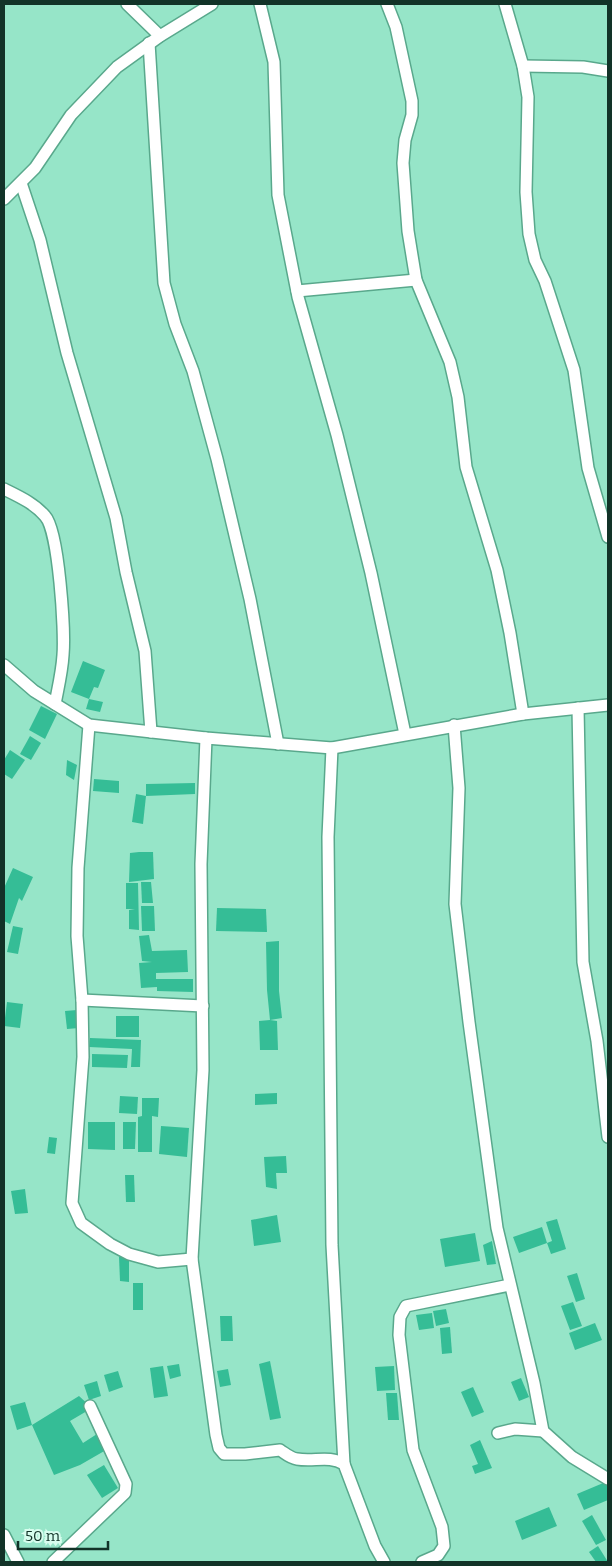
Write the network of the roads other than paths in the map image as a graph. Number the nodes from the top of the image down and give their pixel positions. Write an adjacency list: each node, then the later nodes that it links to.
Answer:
1 (127, 4): 6 (street)
2 (212, 4): 6 (street)
3 (260, 4): 13 (street)
4 (387, 4): 12 (street)
5 (505, 4): 8 (street)
6 (160, 36): 7 (street)
7 (149, 43): 10 (street); 26 (street)
8 (523, 66): 9 (street); 15 (street)
9 (608, 71)
10 (21, 182): 11 (street); 23 (street)
11 (4, 200)
12 (416, 280): 13 (street); 20 (street)
13 (297, 291): 24 (street)
14 (4, 489): 17 (street)
15 (608, 537)
16 (4, 665): 17 (street)
17 (55, 704): 21 (street)
18 (608, 705): 19 (street)
19 (578, 708): 20 (street); 30 (street)
20 (523, 714): 22 (street)
21 (89, 725): 23 (street); 28 (street)
22 (454, 726): 24 (street); 32 (street)
23 (152, 732): 25 (street)
24 (405, 734): 27 (street)
25 (206, 738): 26 (street); 29 (street)
26 (278, 744): 27 (street)
27 (332, 748): 36 (street)
28 (82, 1000): 29 (street); 31 (street)
29 (203, 1006): 31 (street)
30 (608, 1137)
31 (192, 1259): 36 (street)
32 (510, 1284): 34 (street); 42 (street)
33 (90, 1406): 40 (street)
34 (543, 1431): 35 (street); 37 (street)
35 (498, 1433)
36 (344, 1464): 41 (street)
37 (608, 1479)
38 (4, 1535): 39 (street)
39 (18, 1562)
40 (52, 1562)
41 (384, 1562)
42 (422, 1562)

